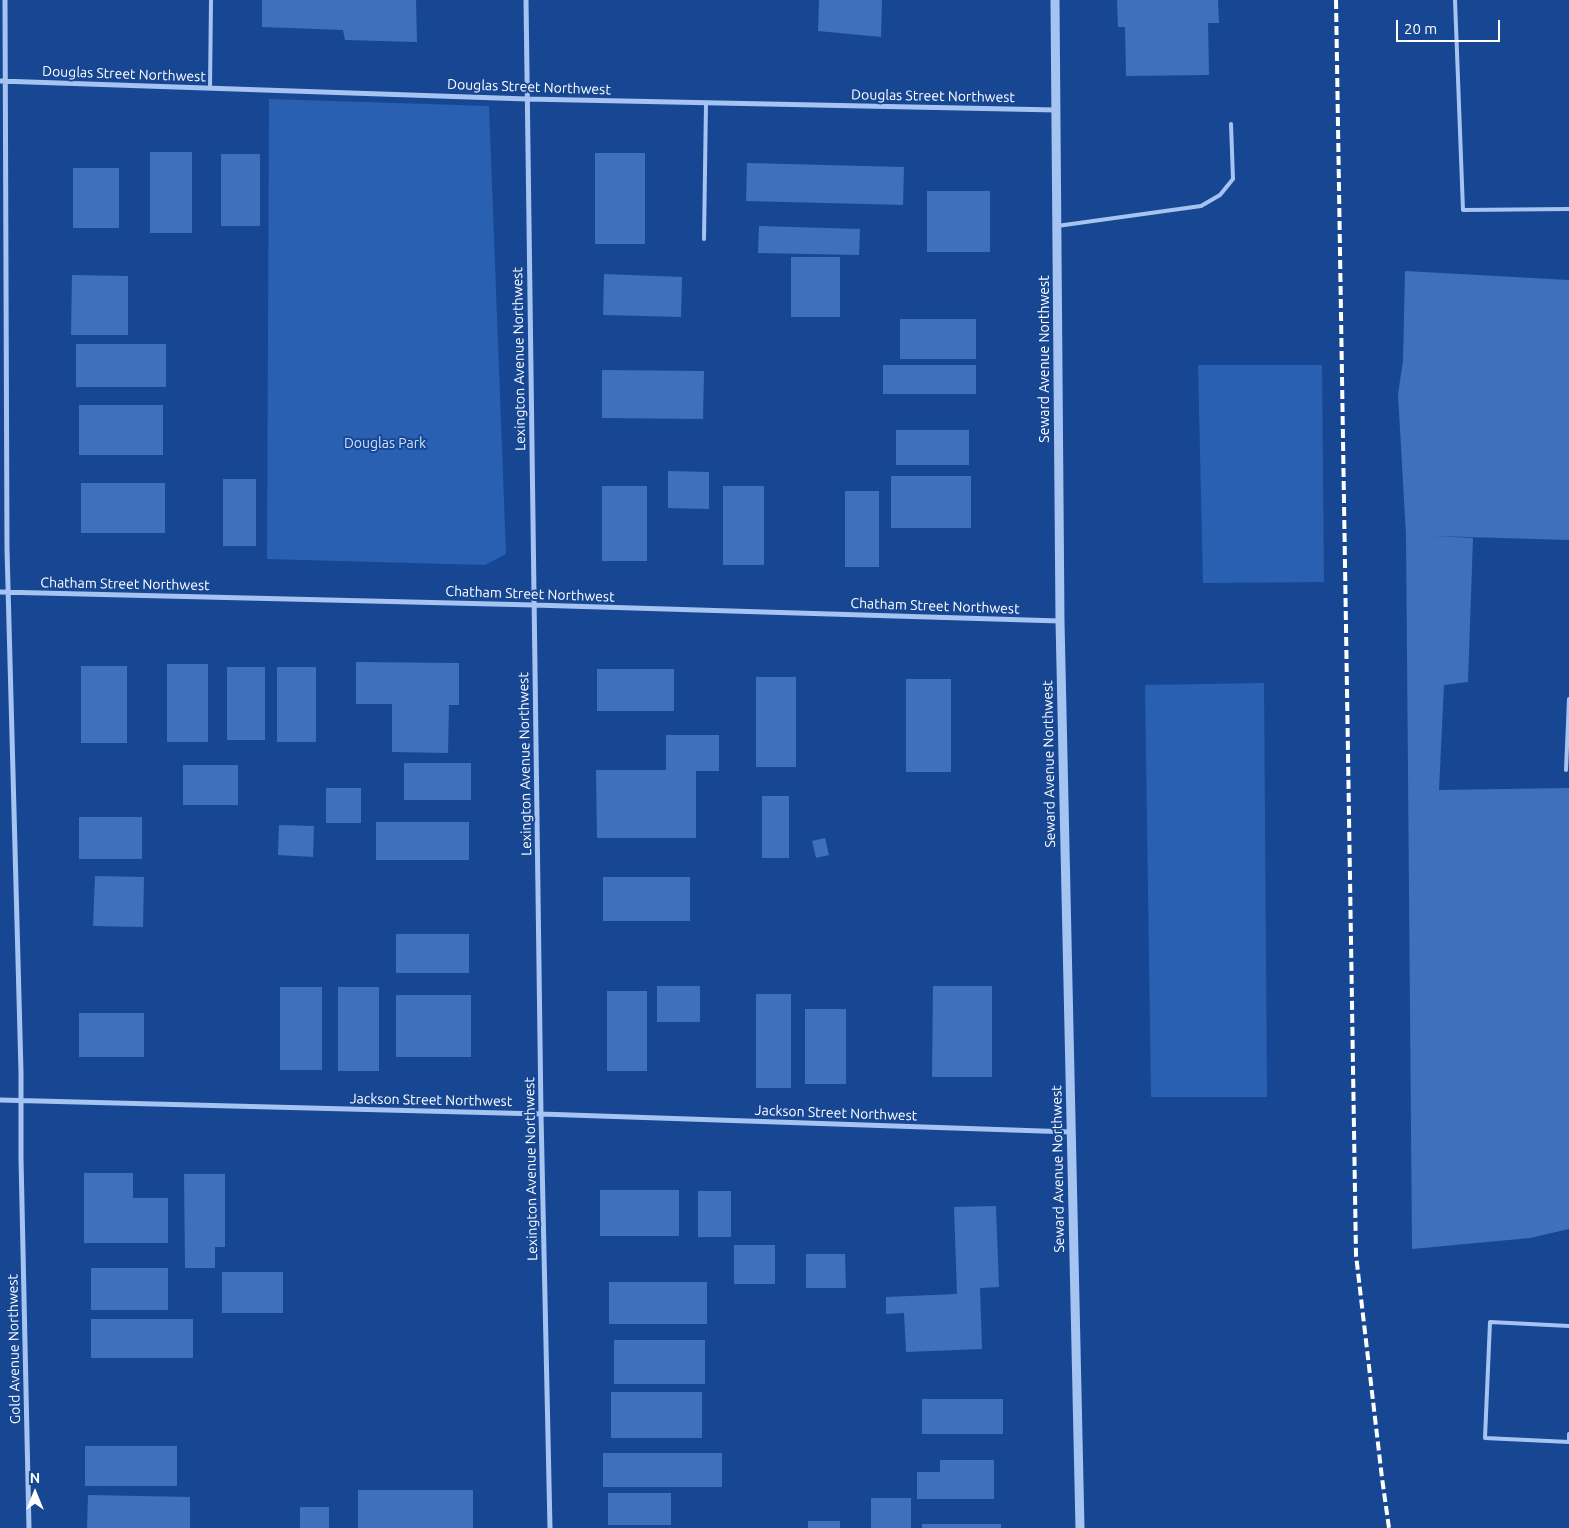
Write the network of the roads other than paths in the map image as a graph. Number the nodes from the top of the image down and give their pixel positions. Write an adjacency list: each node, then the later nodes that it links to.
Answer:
1 (5, 0): 6 (street, Gold Avenue Northwest)
2 (211, 0): 7 (lane)
3 (526, 0): 8 (street, Lexington Avenue Northwest)
4 (1056, 0): 10 (street, Seward Avenue Northwest)
5 (1455, 0): 12 (lane)
6 (2, 81): 7 (street, Douglas Street Northwest); 16 (street, Gold Avenue Northwest)
7 (210, 88): 8 (street, Douglas Street Northwest)
8 (527, 99): 9 (street, Douglas Street Northwest); 17 (street, Lexington Avenue Northwest)
9 (706, 103): 10 (street, Douglas Street Northwest); 14 (lane)
10 (1057, 110): 13 (street, Seward Avenue Northwest)
11 (1231, 124): 13 (lane)
12 (1569, 209)
13 (1057, 226): 18 (street, Seward Avenue Northwest)
14 (704, 239)
15 (0, 592): 16 (street, Chatham Street Northwest)
16 (8, 592): 17 (street, Chatham Street Northwest); 22 (street, Gold Avenue Northwest)
17 (534, 605): 18 (street, Chatham Street Northwest); 23 (street, Lexington Avenue Northwest)
18 (1060, 621): 24 (street, Seward Avenue Northwest)
19 (1569, 699): 20 (lane)
20 (1566, 770)
21 (0, 1100): 22 (street, Jackson Street Northwest)
22 (21, 1101): 23 (street, Jackson Street Northwest); 27 (street, Gold Avenue Northwest)
23 (541, 1114): 24 (street, Jackson Street Northwest); 28 (street, Lexington Avenue Northwest)
24 (1071, 1132): 29 (street, Seward Avenue Northwest)
25 (1569, 1326): 26 (lane)
26 (1569, 1434)
27 (29, 1528)
28 (550, 1528)
29 (1080, 1528)

